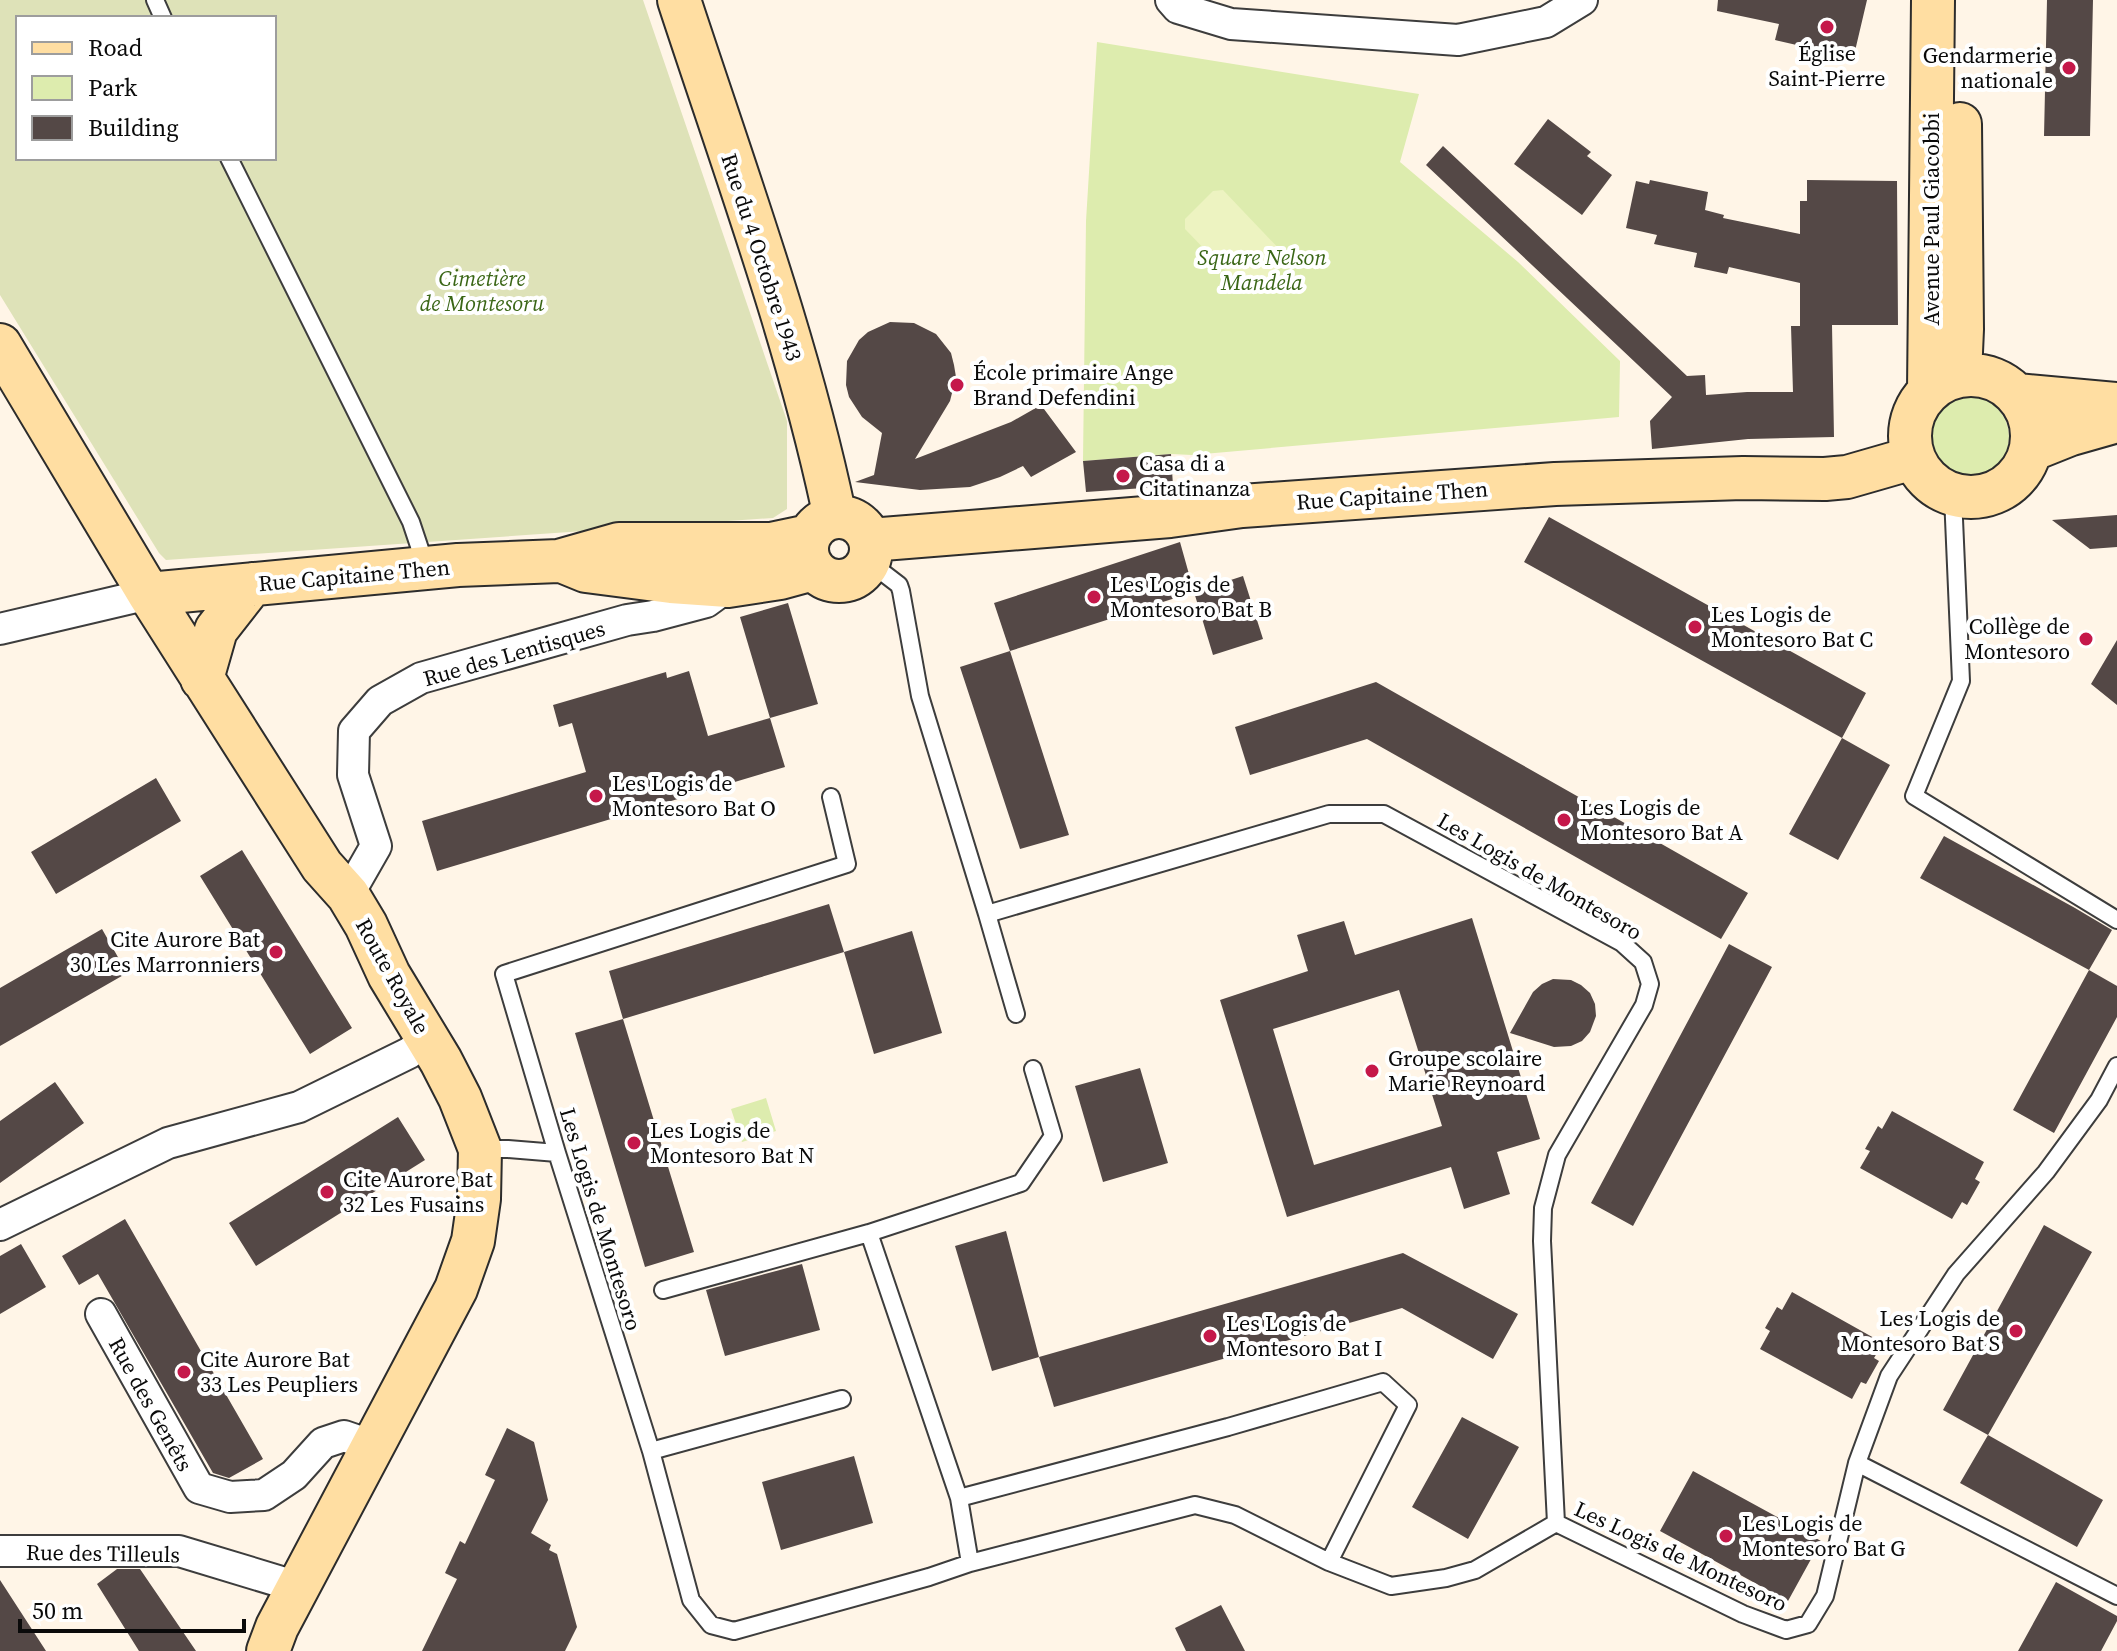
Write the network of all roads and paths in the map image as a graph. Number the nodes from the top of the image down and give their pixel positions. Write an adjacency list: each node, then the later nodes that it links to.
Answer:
1 (679, 0): 15 (main road, Rue du 4 Octobre 1943)
2 (1171, 0): 3 (street)
3 (1582, 0)
4 (1933, 0): 8 (main road, Avenue Paul Giacobbi)
5 (1960, 0): 8 (main road, Avenue Paul Giacobbi)
6 (230, 160): 19 (lane)
7 (0, 345): 23 (main road, Route Royale)
8 (1945, 383): 9 (main road); 13 (main road)
9 (2017, 395): 10 (main road); 12 (main road)
10 (2117, 404)
11 (2117, 421): 12 (main road)
12 (2031, 450): 14 (main road)
13 (1913, 458): 14 (main road); 17 (main road, Rue Capitaine Then)
14 (1953, 496): 30 (lane)
15 (819, 541): 16 (main road, Rue Capitaine Then); 17 (main road); 17 (main road); 22 (main road, Rue Capitaine Then)
16 (713, 544): 18 (main road, Rue Capitaine Then); 20 (street, Rue des Lentisques)
17 (869, 551): 29 (lane)
18 (559, 561): 19 (main road, Rue Capitaine Then); 20 (main road, Rue Capitaine Then)
19 (427, 569): 21 (main road, Rue Capitaine Then)
20 (671, 582): 22 (main road, Rue Capitaine Then); 24 (street, Rue des Lentisques)
21 (252, 584): 23 (main road, Rue Capitaine Then); 26 (main road)
22 (728, 586): 24 (street, Rue des Lentisques)
23 (149, 594): 25 (street); 26 (main road, Route Royale)
24 (627, 620): 28 (street, Rue des Lentisques)
25 (0, 629)
26 (202, 679): 28 (main road, Route Royale)
27 (831, 797): 36 (lane, Les Logis de Montesoro)
28 (348, 895): 32 (main road, Route Royale)
29 (987, 914): 31 (lane); 46 (lane, Les Logis de Montesoro)
30 (2117, 920)
31 (1016, 1014)
32 (427, 1039): 35 (main road, Route Royale); 37 (street)
33 (2117, 1066): 44 (lane, Les Logis de Montesoro)
34 (1033, 1069): 38 (lane)
35 (480, 1149): 36 (lane); 42 (main road, Route Royale)
36 (557, 1153): 43 (lane, Les Logis de Montesoro)
37 (0, 1225)
38 (869, 1233): 39 (lane); 45 (lane)
39 (663, 1290)
40 (101, 1314): 42 (street, Rue des Genêts)
41 (842, 1399): 43 (lane)
42 (373, 1446): 50 (main road, Route Royale)
43 (651, 1451): 49 (lane, Les Logis de Montesoro)
44 (1857, 1463): 46 (lane, Les Logis de Montesoro); 51 (lane)
45 (959, 1498): 48 (lane); 49 (lane)
46 (1556, 1523): 48 (lane, Les Logis de Montesoro)
47 (0, 1551): 50 (street, Rue des Tilleuls)
48 (1329, 1562): 49 (lane, Les Logis de Montesoro)
49 (970, 1563)
50 (298, 1587): 52 (main road, Route Royale)
51 (2117, 1596)
52 (268, 1651)

